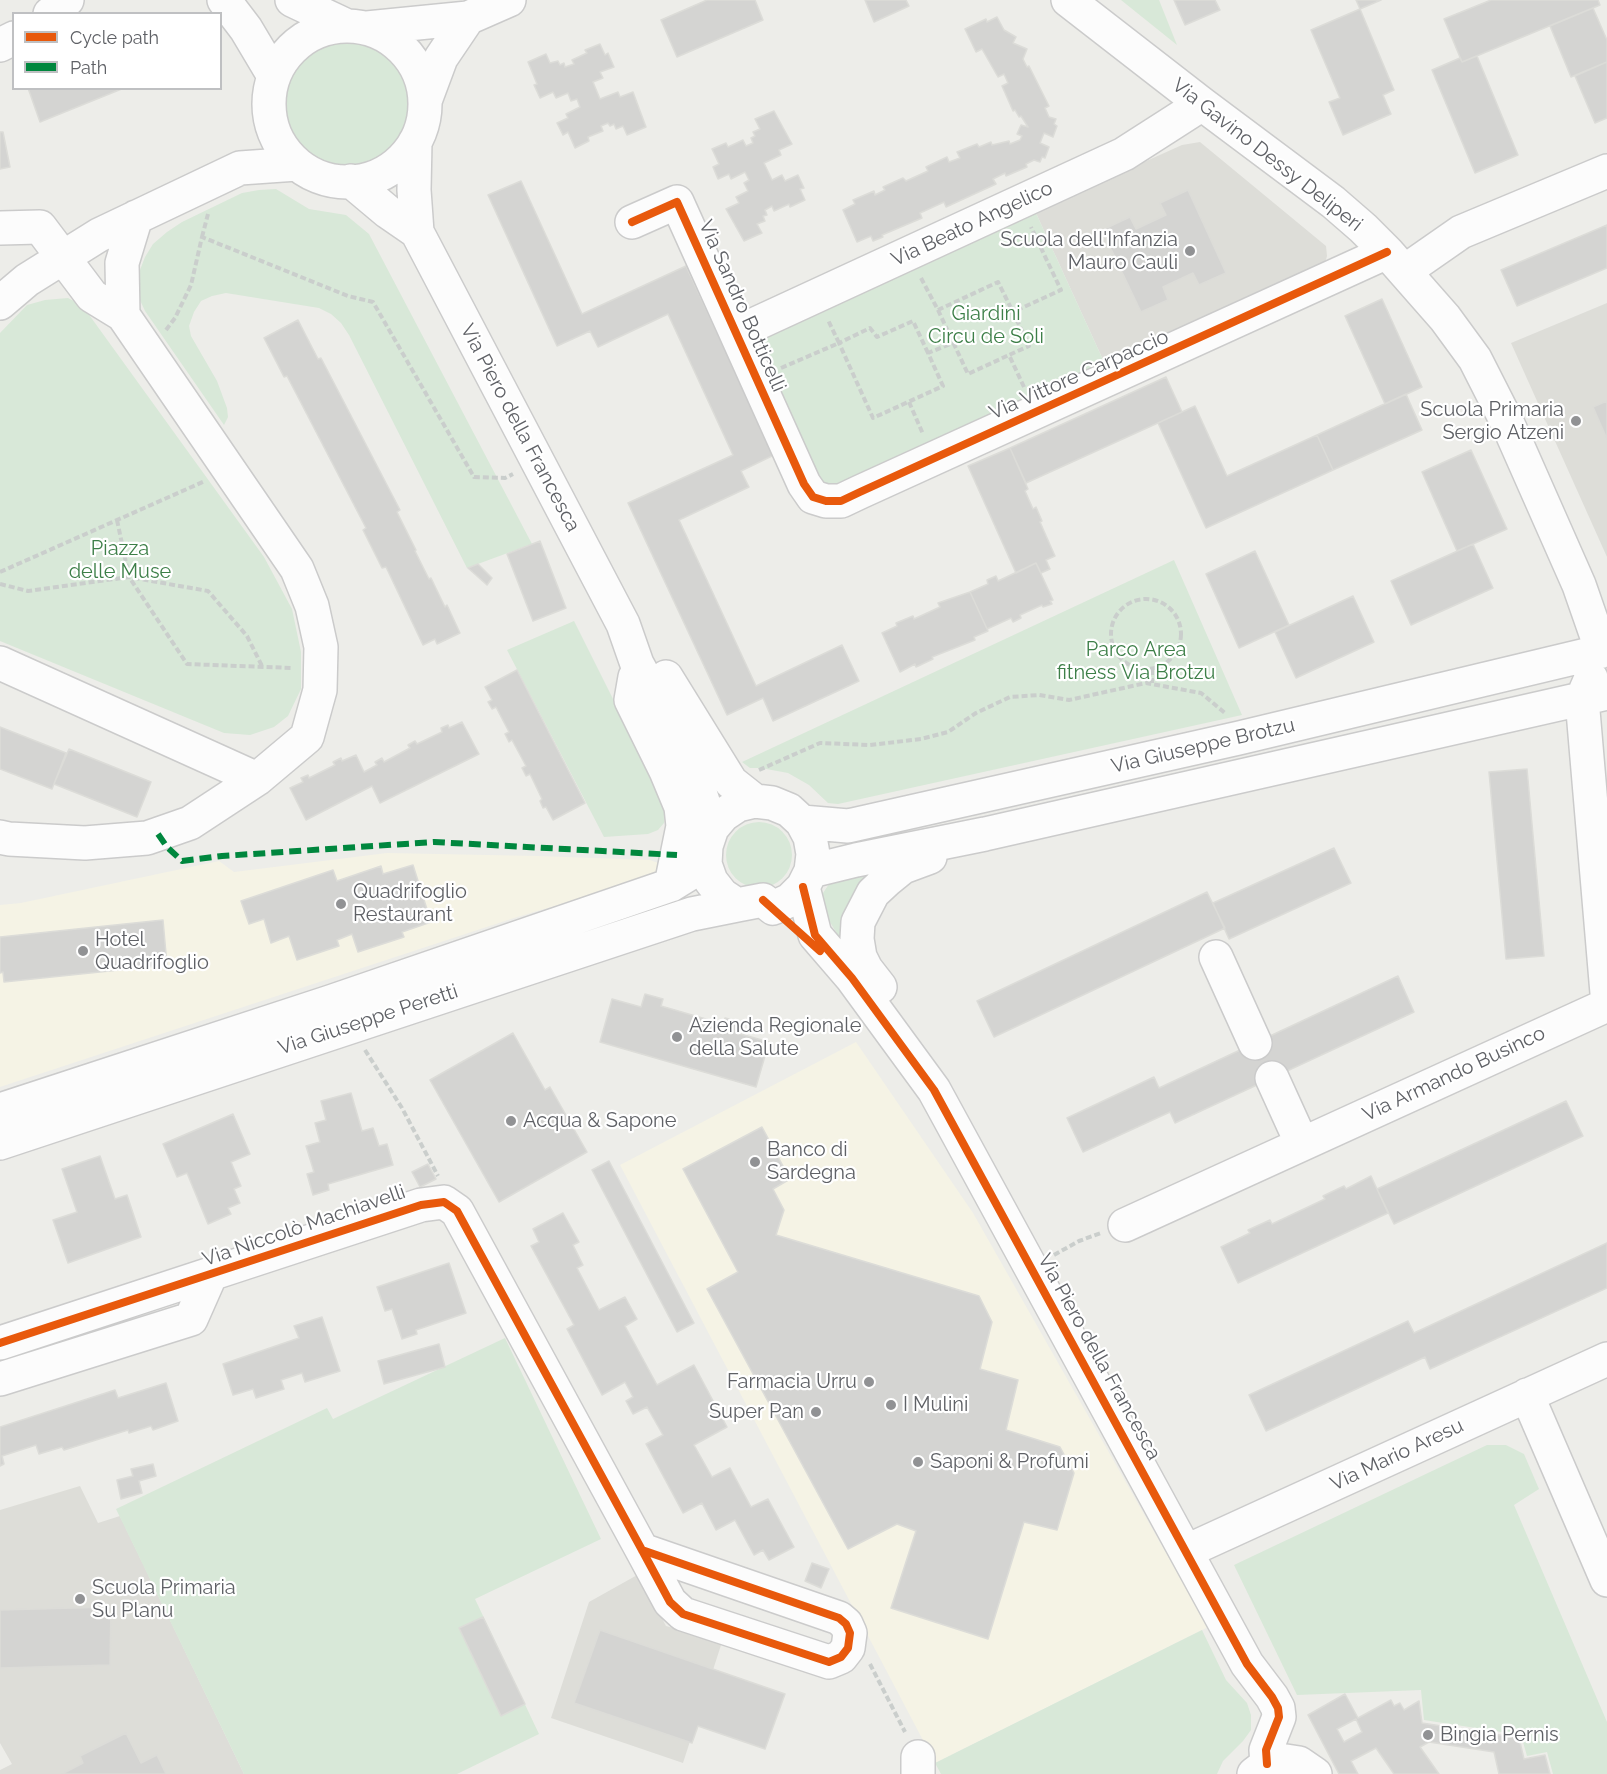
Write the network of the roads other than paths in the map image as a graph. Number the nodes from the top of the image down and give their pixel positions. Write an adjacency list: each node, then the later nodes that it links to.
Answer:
1 (67, 0): 6 (street)
2 (224, 0): 9 (street)
3 (292, 0): 8 (street)
4 (509, 0): 7 (street)
5 (1068, 0): 11 (street, Via Gavino Dessy Deliperi)
6 (52, 12)
7 (468, 18): 8 (street); 10 (street)
8 (357, 27): 9 (street); 10 (street)
9 (274, 76): 12 (street)
10 (425, 101): 13 (street)
11 (1202, 104): 23 (street, Via Gavino Dessy Deliperi); 26 (street, Via Beato Angelico)
12 (270, 115): 14 (street); 15 (street)
13 (415, 142): 17 (street); 21 (street, Via Piero della Francesca)
14 (297, 164): 15 (street); 17 (street)
15 (240, 168): 18 (street)
16 (1607, 171): 23 (street, Via Vittore Carpaccio)
17 (351, 182): 21 (street, Via Piero della Francesca)
18 (136, 217): 22 (street); 25 (street)
19 (633, 222): 26 (street, Via Sandro Botticelli)
20 (0, 228): 22 (street)
21 (417, 232): 28 (street, Via Piero della Francesca)
22 (62, 257): 24 (street); 25 (street)
23 (1396, 262): 27 (street, Via Vittore Carpaccio); 29 (street, Via Gavino Dessy Deliperi)
24 (0, 303)
25 (123, 315): 33 (street)
26 (736, 333): 27 (street, Via Sandro Botticelli)
27 (796, 467)
28 (623, 624): 31 (street, Via Piero della Francesca); 34 (street, Via Piero della Francesca)
29 (1604, 651): 32 (street); 35 (street, Via Giuseppe Brotzu)
30 (0, 663): 33 (street)
31 (637, 664): 36 (street, Via Piero della Francesca); 41 (street)
32 (1594, 696): 37 (street, Via Giuseppe Brotzu); 46 (street)
33 (257, 779): 38 (street)
34 (754, 787): 35 (street); 36 (street)
35 (802, 822): 40 (street)
36 (712, 828): 39 (street)
37 (985, 834): 40 (street, Via Giuseppe Brotzu); 43 (street, Via Giuseppe Brotzu)
38 (0, 837)
39 (705, 864): 41 (street, Via Giuseppe Peretti); 42 (street)
40 (807, 879): 42 (street); 45 (street, Via Piero della Francesca)
41 (671, 885): 51 (street, Via Giuseppe Peretti)
42 (750, 903): 45 (street, Via Piero della Francesca); 52 (street, Via Giuseppe Peretti)
43 (858, 922): 50 (street, Via Piero della Francesca)
44 (1216, 957): 48 (street)
45 (852, 978): 50 (street, Via Piero della Francesca)
46 (1607, 993)
47 (1607, 1005): 53 (street, Via Armando Businco)
48 (1255, 1042)
49 (1272, 1078): 53 (street)
50 (934, 1090): 61 (street, Via Piero della Francesca)
51 (0, 1110)
52 (0, 1143)
53 (1302, 1144): 54 (street, Via Armando Businco)
54 (1125, 1225)
55 (210, 1276): 56 (street, Via Niccolò Machiavelli); 58 (street, Via Niccolò Machiavelli); 60 (street, Via Niccolò Machiavelli)
56 (0, 1343)
57 (1607, 1359): 59 (street, Via Mario Aresu)
58 (0, 1379)
59 (1527, 1395): 61 (street, Via Mario Aresu); 62 (street)
60 (642, 1550): 60 (street)
61 (1186, 1551): 63 (street, Via Piero della Francesca)
62 (1607, 1580)
63 (1279, 1717): 64 (street); 65 (street, Via Piero della Francesca)
64 (1260, 1769): 65 (street)
65 (1312, 1772)

